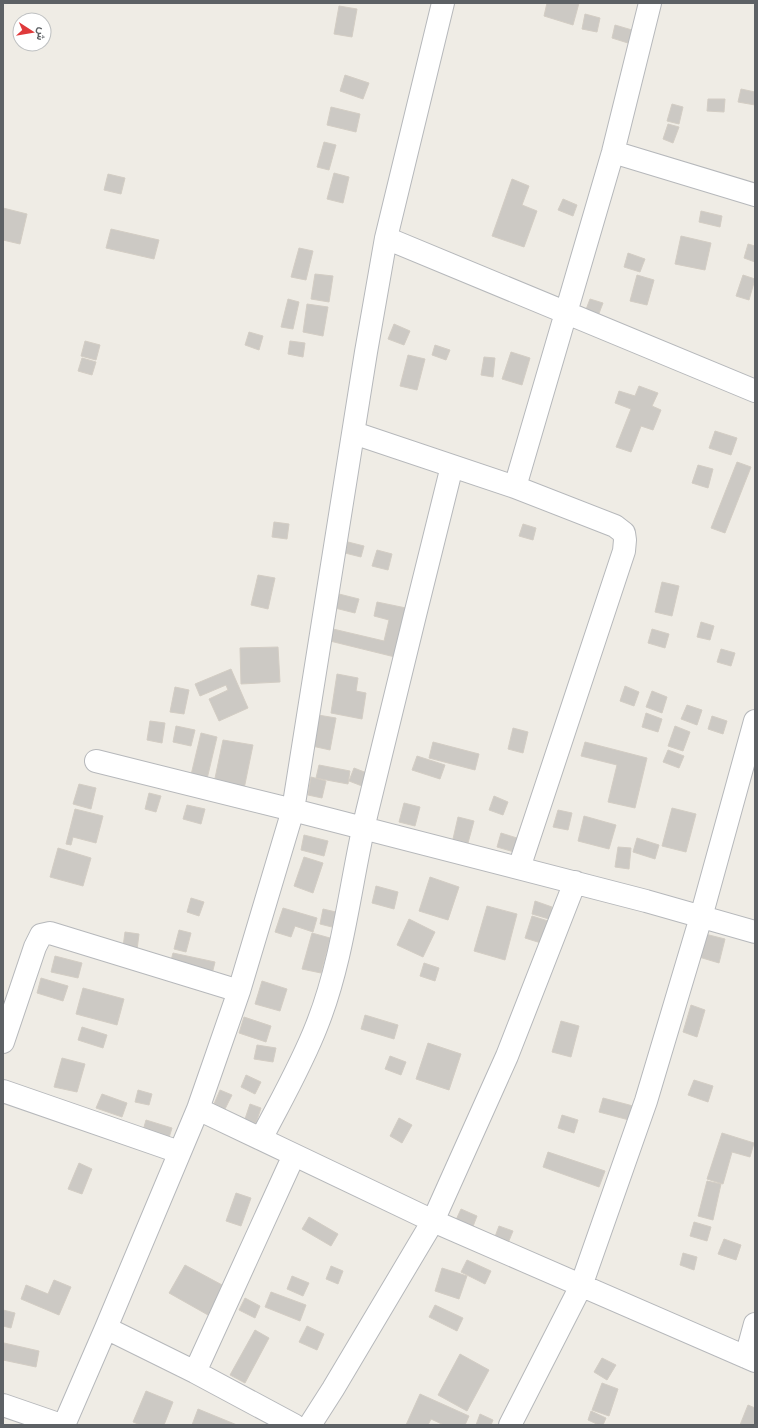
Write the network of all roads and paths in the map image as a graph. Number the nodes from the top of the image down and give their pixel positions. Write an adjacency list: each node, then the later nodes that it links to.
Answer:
1 (443, 3): 5 (street)
2 (650, 3): 3 (street)
3 (613, 152): 4 (street); 6 (street)
4 (755, 195)
5 (386, 238): 6 (street); 8 (street)
6 (566, 312): 7 (street); 10 (street)
7 (755, 391)
8 (354, 433): 9 (street); 13 (street)
9 (452, 466): 10 (street); 14 (street)
10 (515, 487): 15 (street)
11 (755, 721): 17 (street)
12 (96, 760): 13 (street)
13 (293, 810): 14 (street); 19 (street)
14 (363, 828): 15 (street); 23 (street)
15 (519, 868): 16 (street)
16 (575, 882): 17 (street); 26 (street)
17 (701, 917): 18 (street); 27 (street)
18 (755, 932)
19 (239, 991): 20 (street); 22 (street)
20 (3, 1042)
21 (3, 1091): 24 (street)
22 (198, 1109): 23 (street); 24 (street)
23 (262, 1139): 25 (street)
24 (179, 1152): 29 (street)
25 (294, 1154): 26 (street); 31 (street)
26 (433, 1221): 27 (street); 35 (street)
27 (581, 1286): 30 (street); 36 (street)
28 (755, 1324): 30 (street)
29 (106, 1328): 31 (street); 33 (street)
30 (750, 1359)
31 (195, 1372): 34 (street)
32 (3, 1405): 33 (street)
33 (62, 1425)
34 (294, 1425)
35 (310, 1425)
36 (510, 1425)

